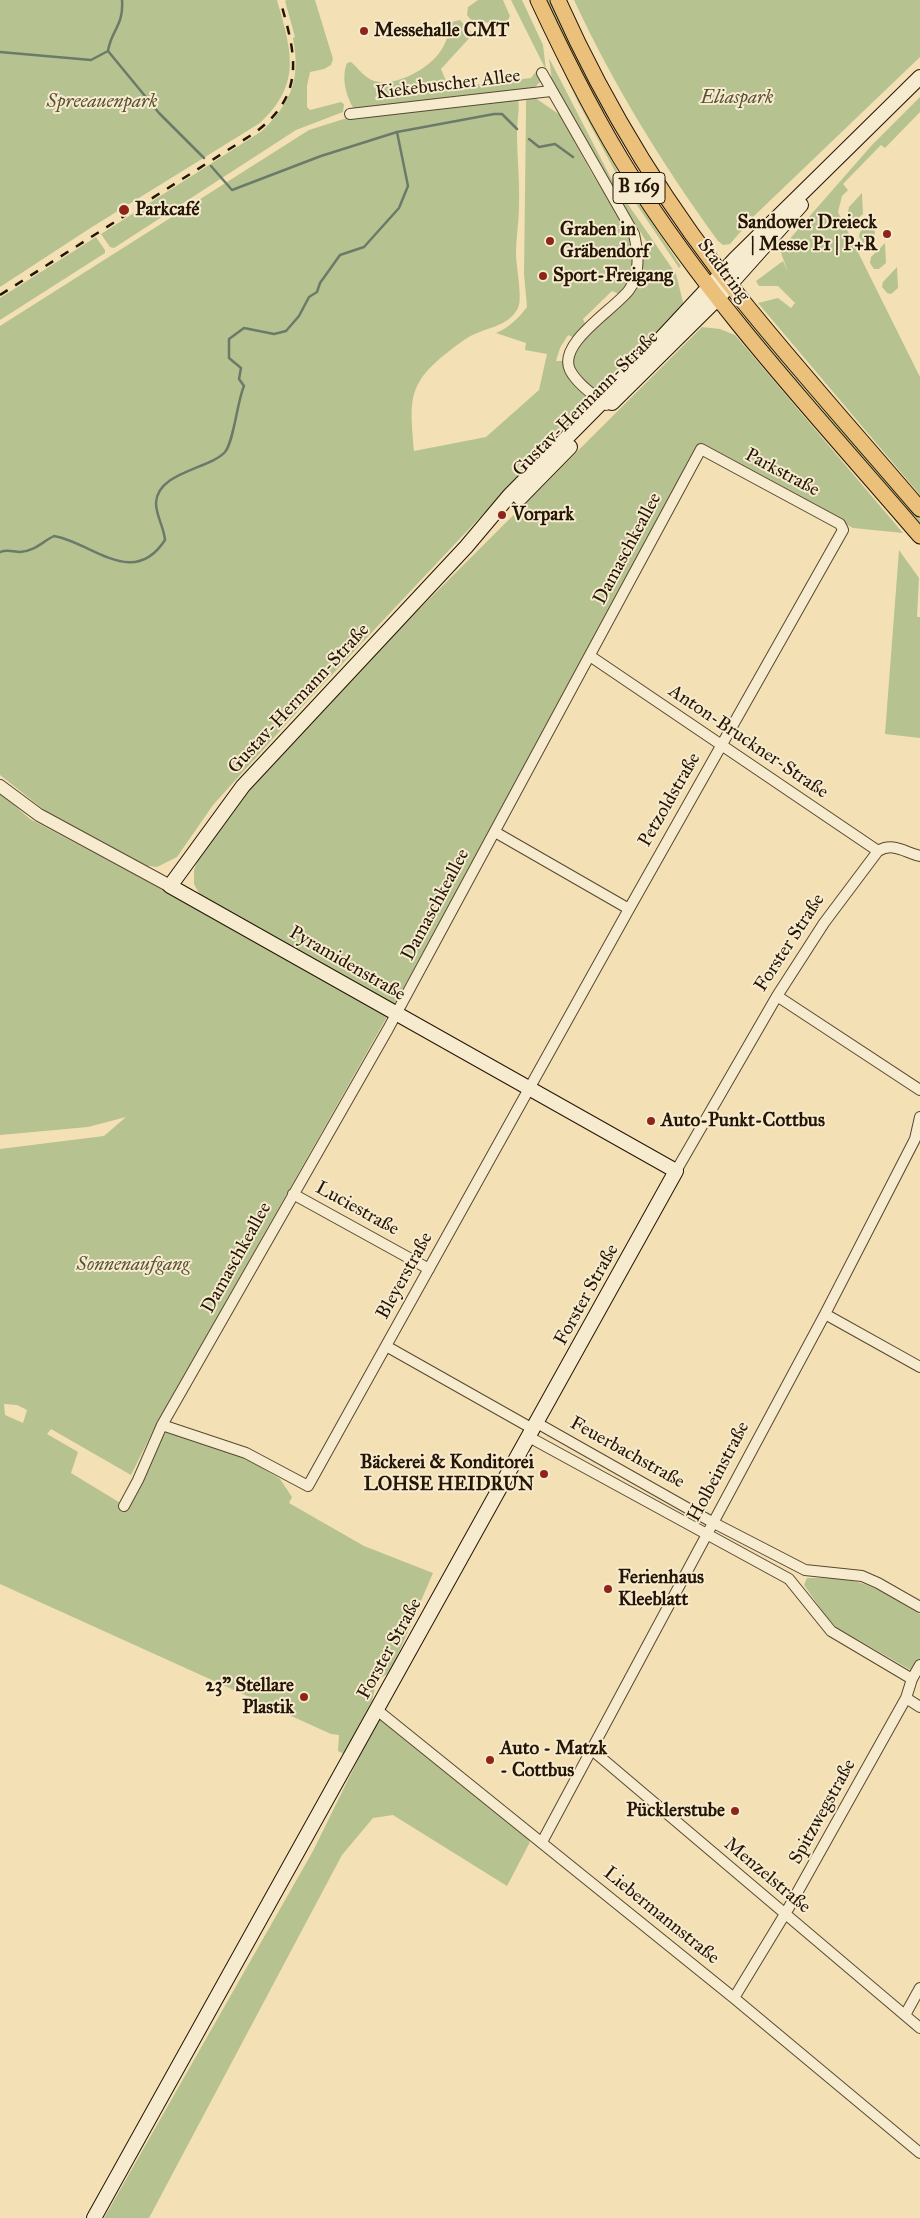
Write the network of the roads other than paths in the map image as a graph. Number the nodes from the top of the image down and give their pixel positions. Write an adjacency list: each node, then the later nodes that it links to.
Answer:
1 (538, 0): 8 (main road, Stadtring / B 169)
2 (558, 0): 7 (main road, Stadtring / B 169)
3 (542, 72): 5 (street)
4 (920, 76): 7 (main road, Gustav-Hermann-Straße)
5 (551, 90): 6 (street, Kiekebuscher Allee); 9 (street)
6 (350, 114)
7 (727, 279): 8 (main road, Gustav-Hermann-Straße); 11 (main road, Stadtring / B 169)
8 (714, 292): 9 (main road, Gustav-Hermann-Straße); 13 (main road, Stadtring / B 169)
9 (605, 404): 20 (main road, Gustav-Hermann-Straße)
10 (701, 449): 12 (street, Parkstraße); 14 (street, Damaschkeallee)
11 (920, 509)
12 (843, 530): 15 (street, Petzoldstraße)
13 (920, 536)
14 (590, 656): 15 (street, Anton-Bruckner-Straße); 17 (street, Damaschkeallee)
15 (722, 744): 18 (street, Anton-Bruckner-Straße); 21 (street, Petzoldstraße)
16 (0, 786): 20 (street, Pyramidenstraße)
17 (495, 832): 21 (street); 23 (street, Damaschkeallee)
18 (882, 849): 19 (street, Anton-Bruckner-Straße); 22 (street, Forster Straße)
19 (920, 856)
20 (170, 886): 23 (main road, Pyramidenstraße)
21 (628, 909): 24 (street, Petzoldstraße)
22 (777, 996): 25 (street); 27 (street, Forster Straße)
23 (397, 1014): 24 (main road, Pyramidenstraße); 28 (street, Damaschkeallee)
24 (529, 1089): 27 (main road, Pyramidenstraße); 29 (street, Bleyerstraße)
25 (920, 1090)
26 (920, 1117): 30 (street, Holbeinstraße)
27 (676, 1171): 34 (main road, Forster Straße)
28 (293, 1194): 29 (street, Luciestraße); 33 (street, Damaschkeallee)
29 (429, 1269): 31 (street, Bleyerstraße)
30 (825, 1314): 32 (street); 36 (street, Holbeinstraße)
31 (386, 1346): 33 (street, Bleyerstraße); 34 (street, Feuerbachstraße)
32 (920, 1367)
33 (162, 1425): 35 (street, Damaschkeallee)
34 (533, 1430): 36 (street, Feuerbachstraße); 37 (street, Feuerbachstraße); 43 (main road, Forster Straße)
35 (124, 1506)
36 (712, 1522): 37 (street, Holbeinstraße); 38 (street, Feuerbachstraße)
37 (706, 1534): 40 (street, Feuerbachstraße); 44 (street, Holbeinstraße)
38 (920, 1607)
39 (920, 1666): 40 (street, Spitzwegstraße)
40 (912, 1679): 41 (street, Spitzwegstraße)
41 (906, 1698): 42 (street); 46 (street, Spitzwegstraße)
42 (920, 1707)
43 (377, 1710): 45 (street, Liebermannstraße); 52 (main road, Forster Straße)
44 (592, 1750): 45 (street, Holbeinstraße); 46 (street, Menzelstraße)
45 (542, 1842): 48 (street, Liebermannstraße)
46 (785, 1915): 48 (street, Spitzwegstraße); 49 (street, Menzelstraße)
47 (920, 1988): 49 (street)
48 (734, 1998): 51 (street, Liebermannstraße)
49 (905, 2015): 50 (street, Menzelstraße)
50 (920, 2028)
51 (920, 2153)
52 (94, 2218)

